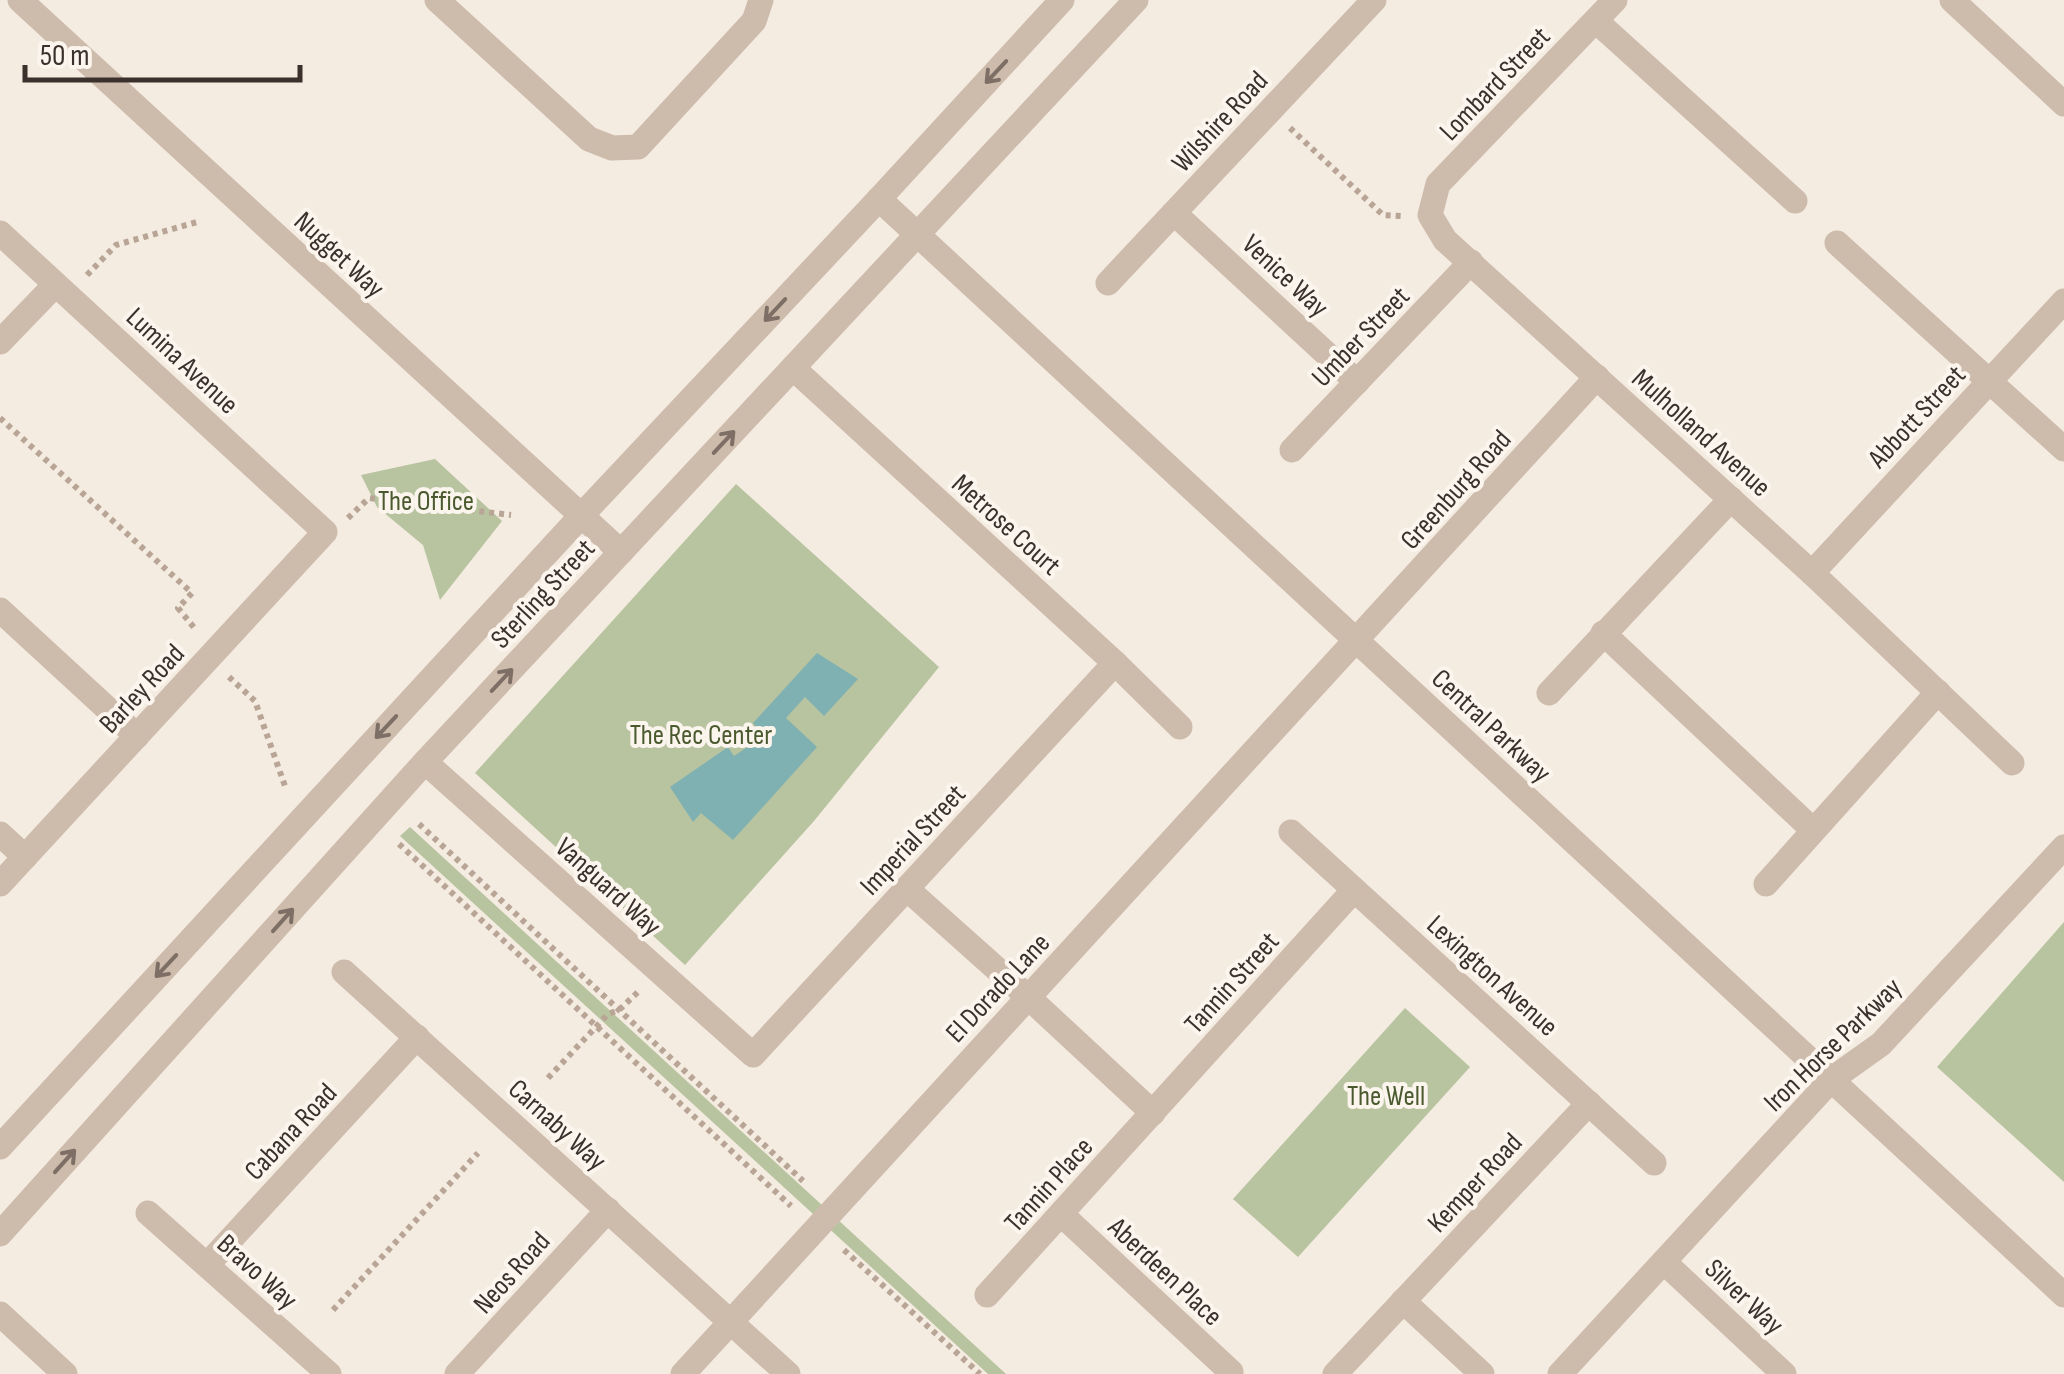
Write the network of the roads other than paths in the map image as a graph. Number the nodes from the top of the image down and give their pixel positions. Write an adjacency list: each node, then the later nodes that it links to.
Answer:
1 (437, 0): 2 (street)
2 (761, 0)
3 (1062, 0): 11 (street, Sterling Street, one-way to 11)
4 (1136, 0): 16 (street, Sterling Street)
5 (1374, 0): 13 (street, Wilshire Road)
6 (1615, 0): 9 (street, Lombard Street)
7 (1952, 0): 10 (street)
8 (37, 5): 30 (street, Nugget Way)
9 (1596, 20): 12 (street); 14 (street, Lombard Street)
10 (2064, 104)
11 (879, 199): 16 (street, Central Parkway); 30 (street, Sterling Street, one-way to 30)
12 (1795, 201)
13 (1174, 212): 19 (street, Wilshire Road); 26 (street, Venice Way)
14 (1430, 215): 18 (street, Mulholland Avenue)
15 (0, 233): 20 (street, Lumina Avenue)
16 (918, 234): 23 (street, Sterling Street); 36 (street, Central Parkway)
17 (1837, 243): 25 (street)
18 (1470, 262): 24 (street, Mulholland Avenue); 26 (street, Umber Street)
19 (1108, 283)
20 (56, 284): 22 (street); 31 (street, Lumina Avenue)
21 (2064, 301): 25 (street, Abbott Street)
22 (0, 342)
23 (793, 368): 32 (street, Sterling Street, one-way to 23); 37 (street, Metrose Court)
24 (1597, 377): 29 (street, Mulholland Avenue); 36 (street, Greenburg Road)
25 (1990, 381): 27 (street); 33 (street, Abbott Street)
26 (1357, 382): 28 (street, Umber Street)
27 (2064, 449)
28 (1292, 450)
29 (1731, 498): 33 (street, Mulholland Avenue); 35 (street)
30 (581, 516): 32 (street, Nugget Way); 60 (street, Sterling Street, one-way to 60)
31 (325, 532): 41 (street, Barley Road)
32 (621, 552): 42 (street, Sterling Street, one-way to 32)
33 (1812, 572): 39 (street, Mulholland Avenue)
34 (0, 610): 41 (street)
35 (1603, 633): 38 (street); 44 (street)
36 (1357, 641): 54 (street, El Dorado Lane); 57 (street, Central Parkway)
37 (1115, 663): 40 (street, Metrose Court); 51 (street, Imperial Street)
38 (1549, 692)
39 (1938, 692): 43 (street, Mulholland Avenue); 44 (street)
40 (1180, 726)
41 (137, 736): 48 (street, Barley Road)
42 (426, 762): 56 (street, Vanguard Way); 65 (street, Sterling Street, one-way to 42)
43 (2012, 763)
44 (1812, 830): 50 (street)
45 (1290, 832): 52 (street, Lexington Avenue)
46 (0, 834): 48 (street)
47 (2064, 847): 57 (street, Iron Horse Parkway)
48 (25, 857): 49 (street, Barley Road)
49 (0, 884)
50 (1766, 884)
51 (907, 889): 54 (street); 56 (street, Imperial Street)
52 (1354, 890): 58 (street, Lexington Avenue); 59 (street, Tannin Street)
53 (344, 972): 55 (street, Carnaby Way)
54 (1028, 997): 59 (street); 72 (street, El Dorado Lane)
55 (417, 1037): 62 (street, Carnaby Way); 67 (street, Cabana Road)
56 (753, 1055)
57 (1832, 1079): 66 (street, Iron Horse Parkway); 69 (street, Central Parkway)
58 (1589, 1103): 61 (street, Lexington Avenue); 70 (street, Kemper Road)
59 (1153, 1114): 64 (street, Tannin Place)
60 (0, 1147)
61 (1654, 1163)
62 (608, 1210): 72 (street, Carnaby Way); 76 (street, Neos Road)
63 (148, 1212): 67 (street, Bravo Way)
64 (1061, 1214): 68 (street, Tannin Place); 73 (street, Aberdeen Place)
65 (0, 1234)
66 (1664, 1262): 81 (street, Iron Horse Parkway); 82 (street, Silver Way)
67 (206, 1265): 75 (street, Bravo Way)
68 (987, 1295)
69 (2064, 1295)
70 (1403, 1301): 79 (street, Kemper Road); 80 (street)
71 (0, 1314): 74 (street)
72 (732, 1321): 77 (street, El Dorado Lane); 78 (street, Carnaby Way)
73 (1232, 1372)
74 (65, 1374)
75 (329, 1374)
76 (458, 1374)
77 (682, 1374)
78 (788, 1374)
79 (1335, 1374)
80 (1482, 1374)
81 (1560, 1374)
82 (1784, 1374)

